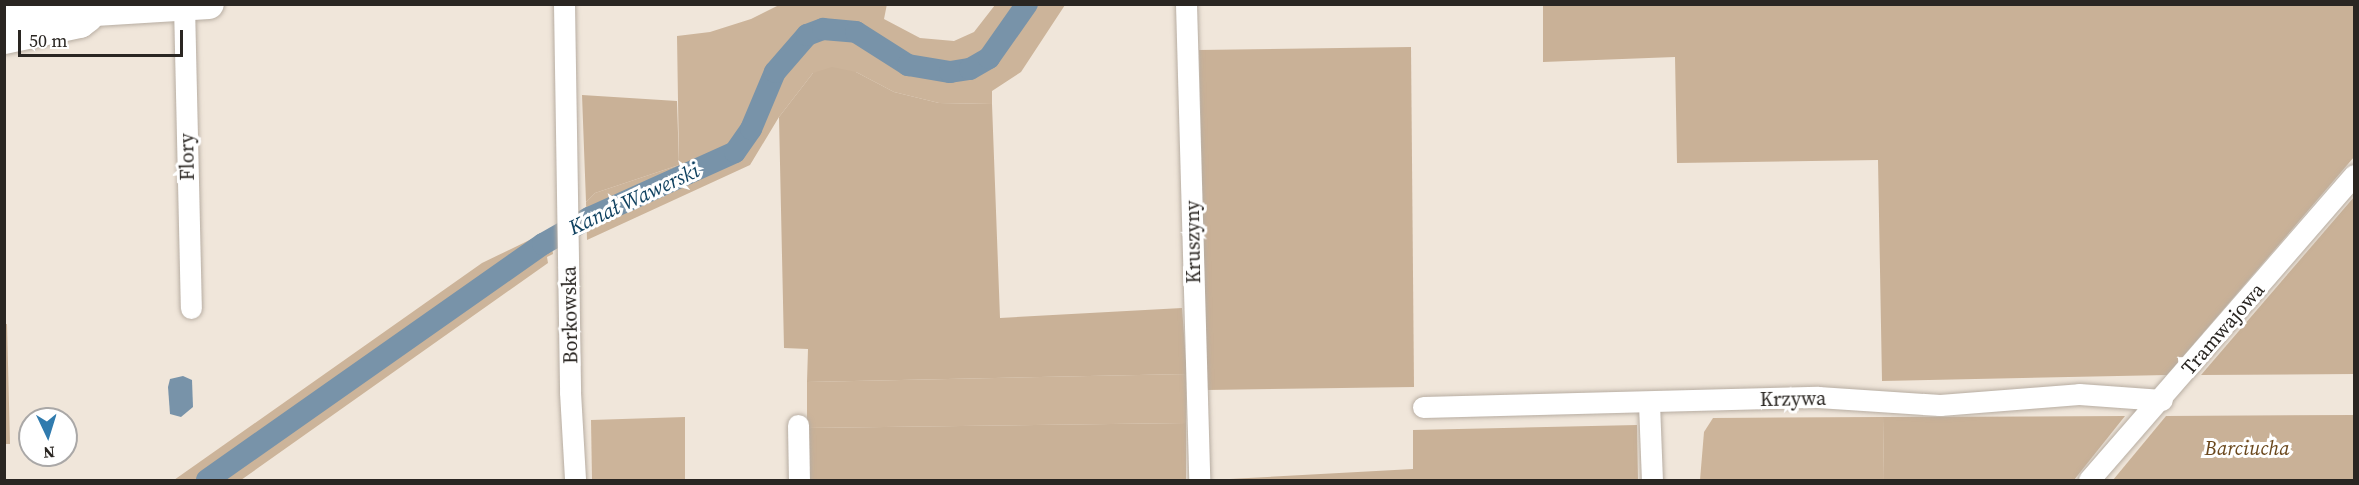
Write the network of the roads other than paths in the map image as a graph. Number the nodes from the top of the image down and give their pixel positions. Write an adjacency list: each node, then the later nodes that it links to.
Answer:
1 (564, 4): 13 (street, Borkowska)
2 (1186, 4): 15 (street, Kruszyny)
3 (197, 5): 4 (street); 8 (street, Flory)
4 (95, 11): 5 (street); 6 (street)
5 (4, 17)
6 (4, 39)
7 (2355, 175): 9 (street, Tramwajowa)
8 (191, 308)
9 (2162, 400): 10 (street, Krzywa); 17 (street, Tramwajowa)
10 (1649, 403): 11 (street, Krzywa); 16 (street)
11 (1423, 407)
12 (798, 424): 14 (street)
13 (575, 480)
14 (799, 480)
15 (1199, 480)
16 (1652, 480)
17 (2089, 480)

